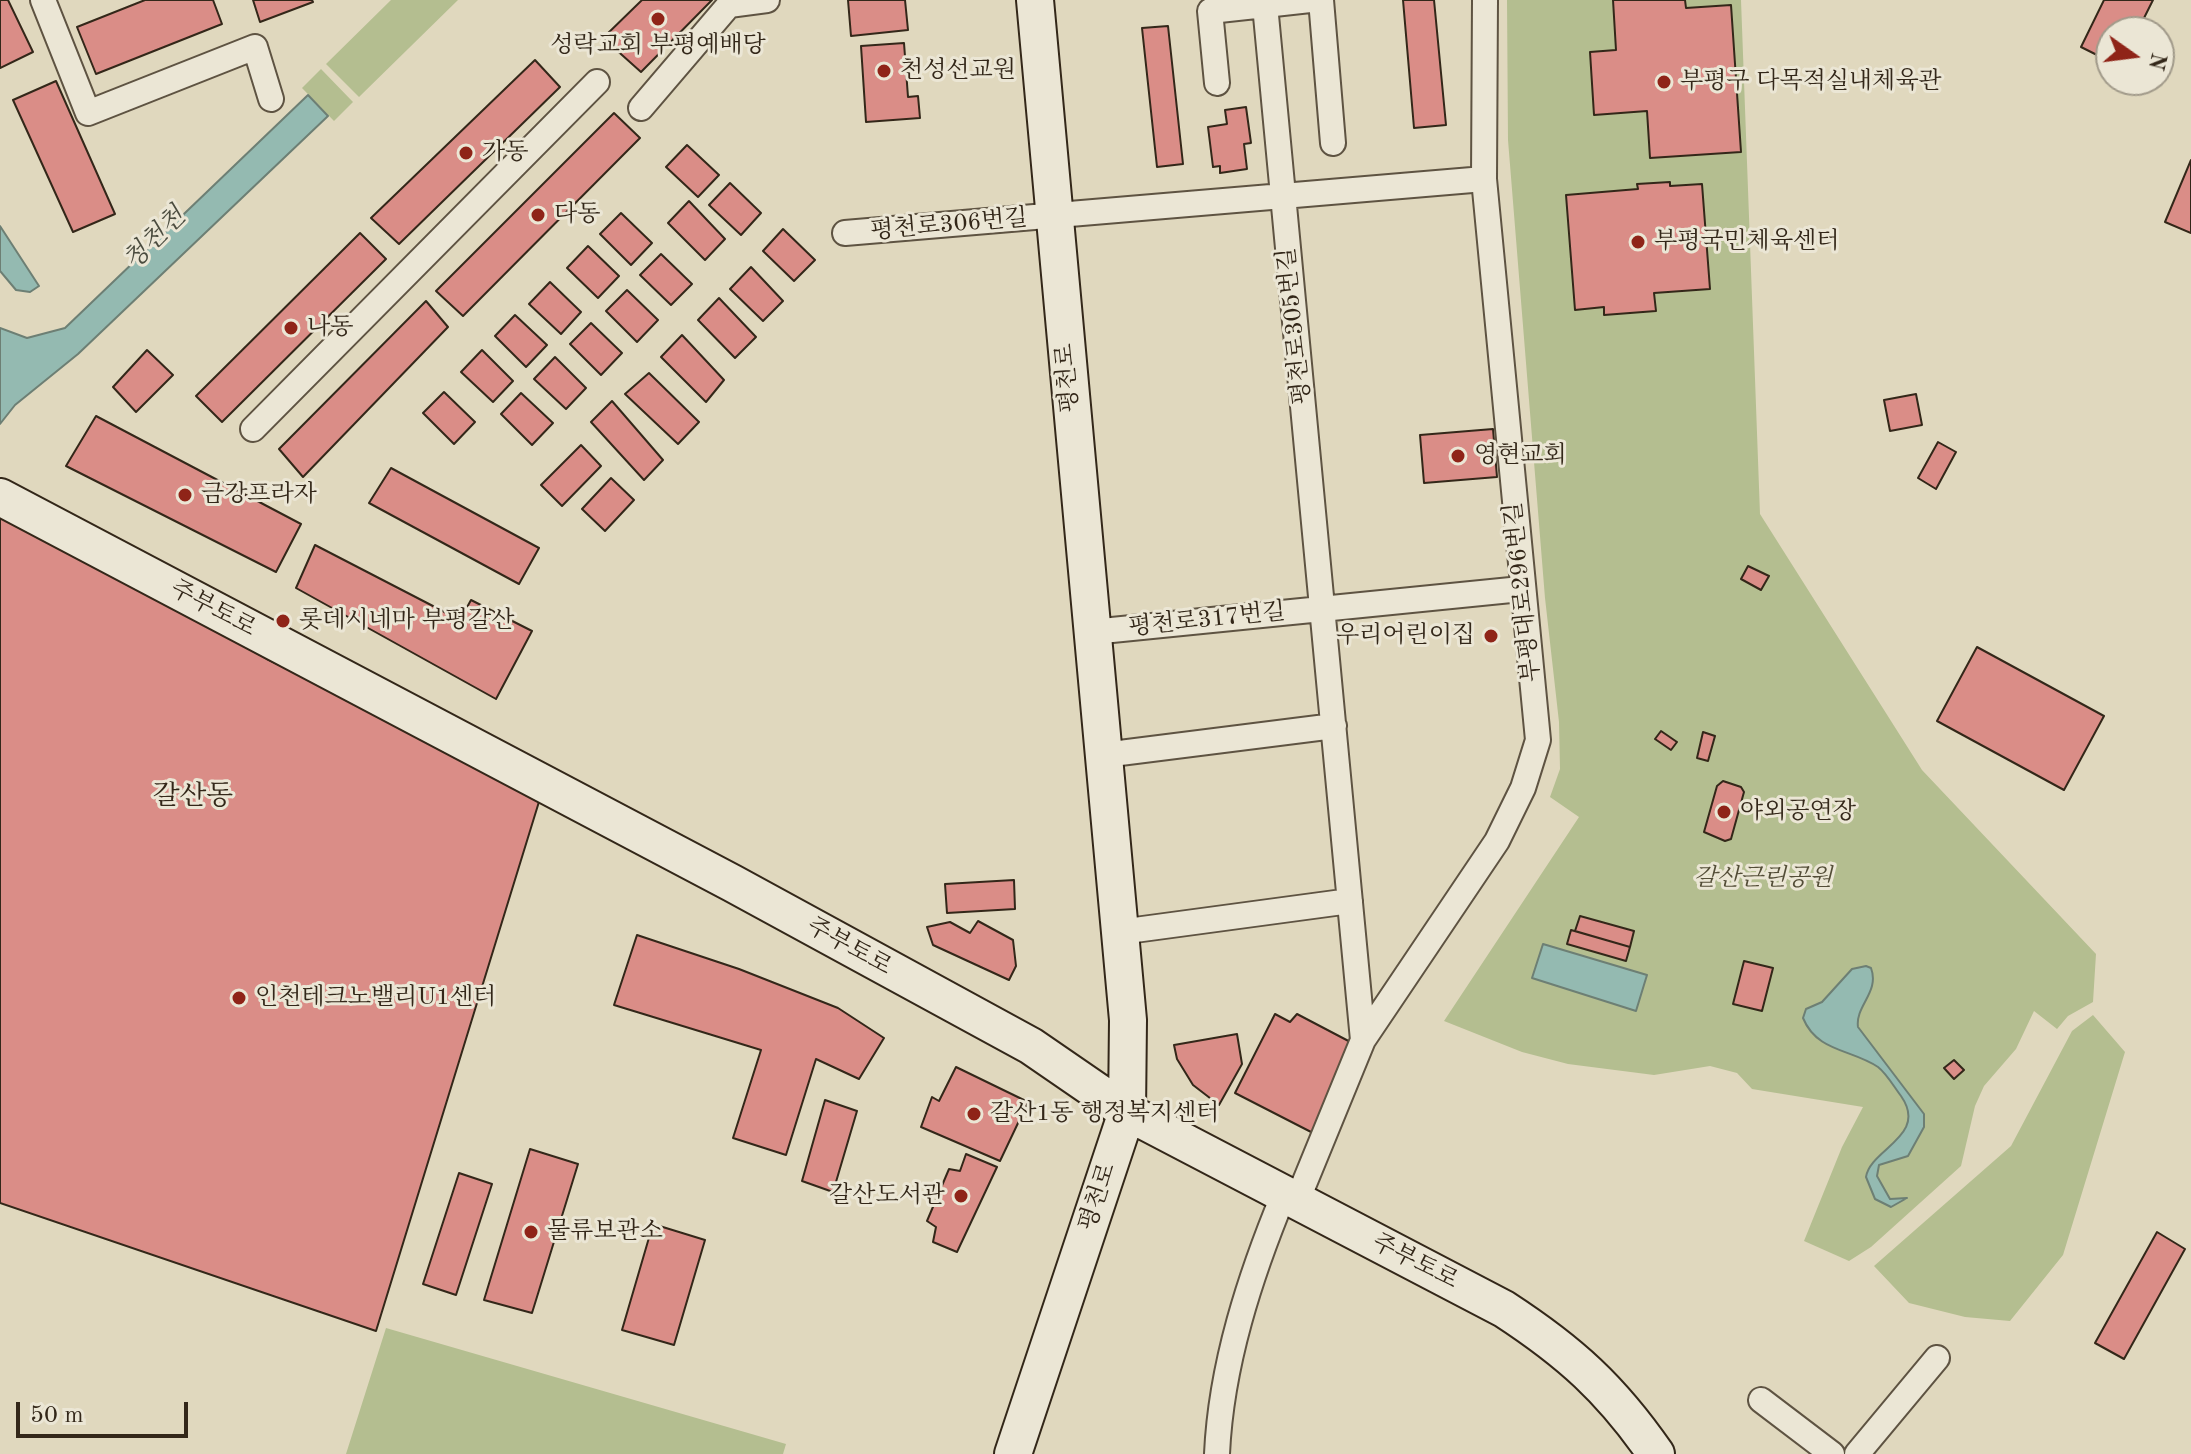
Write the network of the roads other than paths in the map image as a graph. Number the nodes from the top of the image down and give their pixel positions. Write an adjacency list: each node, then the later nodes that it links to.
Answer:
1 (43, 0): 10 (street)
2 (767, 0): 11 (street)
3 (1035, 0): 15 (main road, 평천로)
4 (1310, 0): 7 (street)
5 (1321, 0): 12 (street)
6 (1485, 0): 13 (street, 부평대로296번길)
7 (1265, 5): 9 (street); 14 (street, 평천로305번길)
8 (597, 82): 17 (street)
9 (1217, 83)
10 (271, 99)
11 (641, 108)
12 (1333, 143)
13 (1484, 179): 14 (street); 19 (street, 부평대로296번길)
14 (1281, 197): 15 (street); 20 (street, 평천로305번길)
15 (1053, 216): 16 (street, 평천로306번길); 21 (main road, 평천로)
16 (845, 233)
17 (253, 429)
18 (0, 497): 27 (main road, 주부토로)
19 (1521, 589): 20 (street, 평천로317번길); 26 (street, 부평대로296번길)
20 (1323, 609): 21 (street, 평천로317번길); 22 (street)
21 (1092, 632): 23 (main road, 평천로)
22 (1334, 726): 23 (street); 24 (street, 부평대로296번길)
23 (1104, 755): 25 (main road, 평천로)
24 (1350, 901): 25 (street); 26 (street, 부평대로296번길)
25 (1120, 932): 27 (main road, 평천로)
26 (1363, 1040): 28 (street, 부평대로296번길)
27 (1127, 1112): 28 (main road, 주부토로); 31 (main road, 평천로)
28 (1290, 1198): 32 (street, 부평대로296번길); 33 (main road, 주부토로)
29 (1937, 1358): 35 (street)
30 (1761, 1400): 34 (street)
31 (1013, 1454)
32 (1217, 1454)
33 (1656, 1454)
34 (1832, 1454)
35 (1857, 1454)

